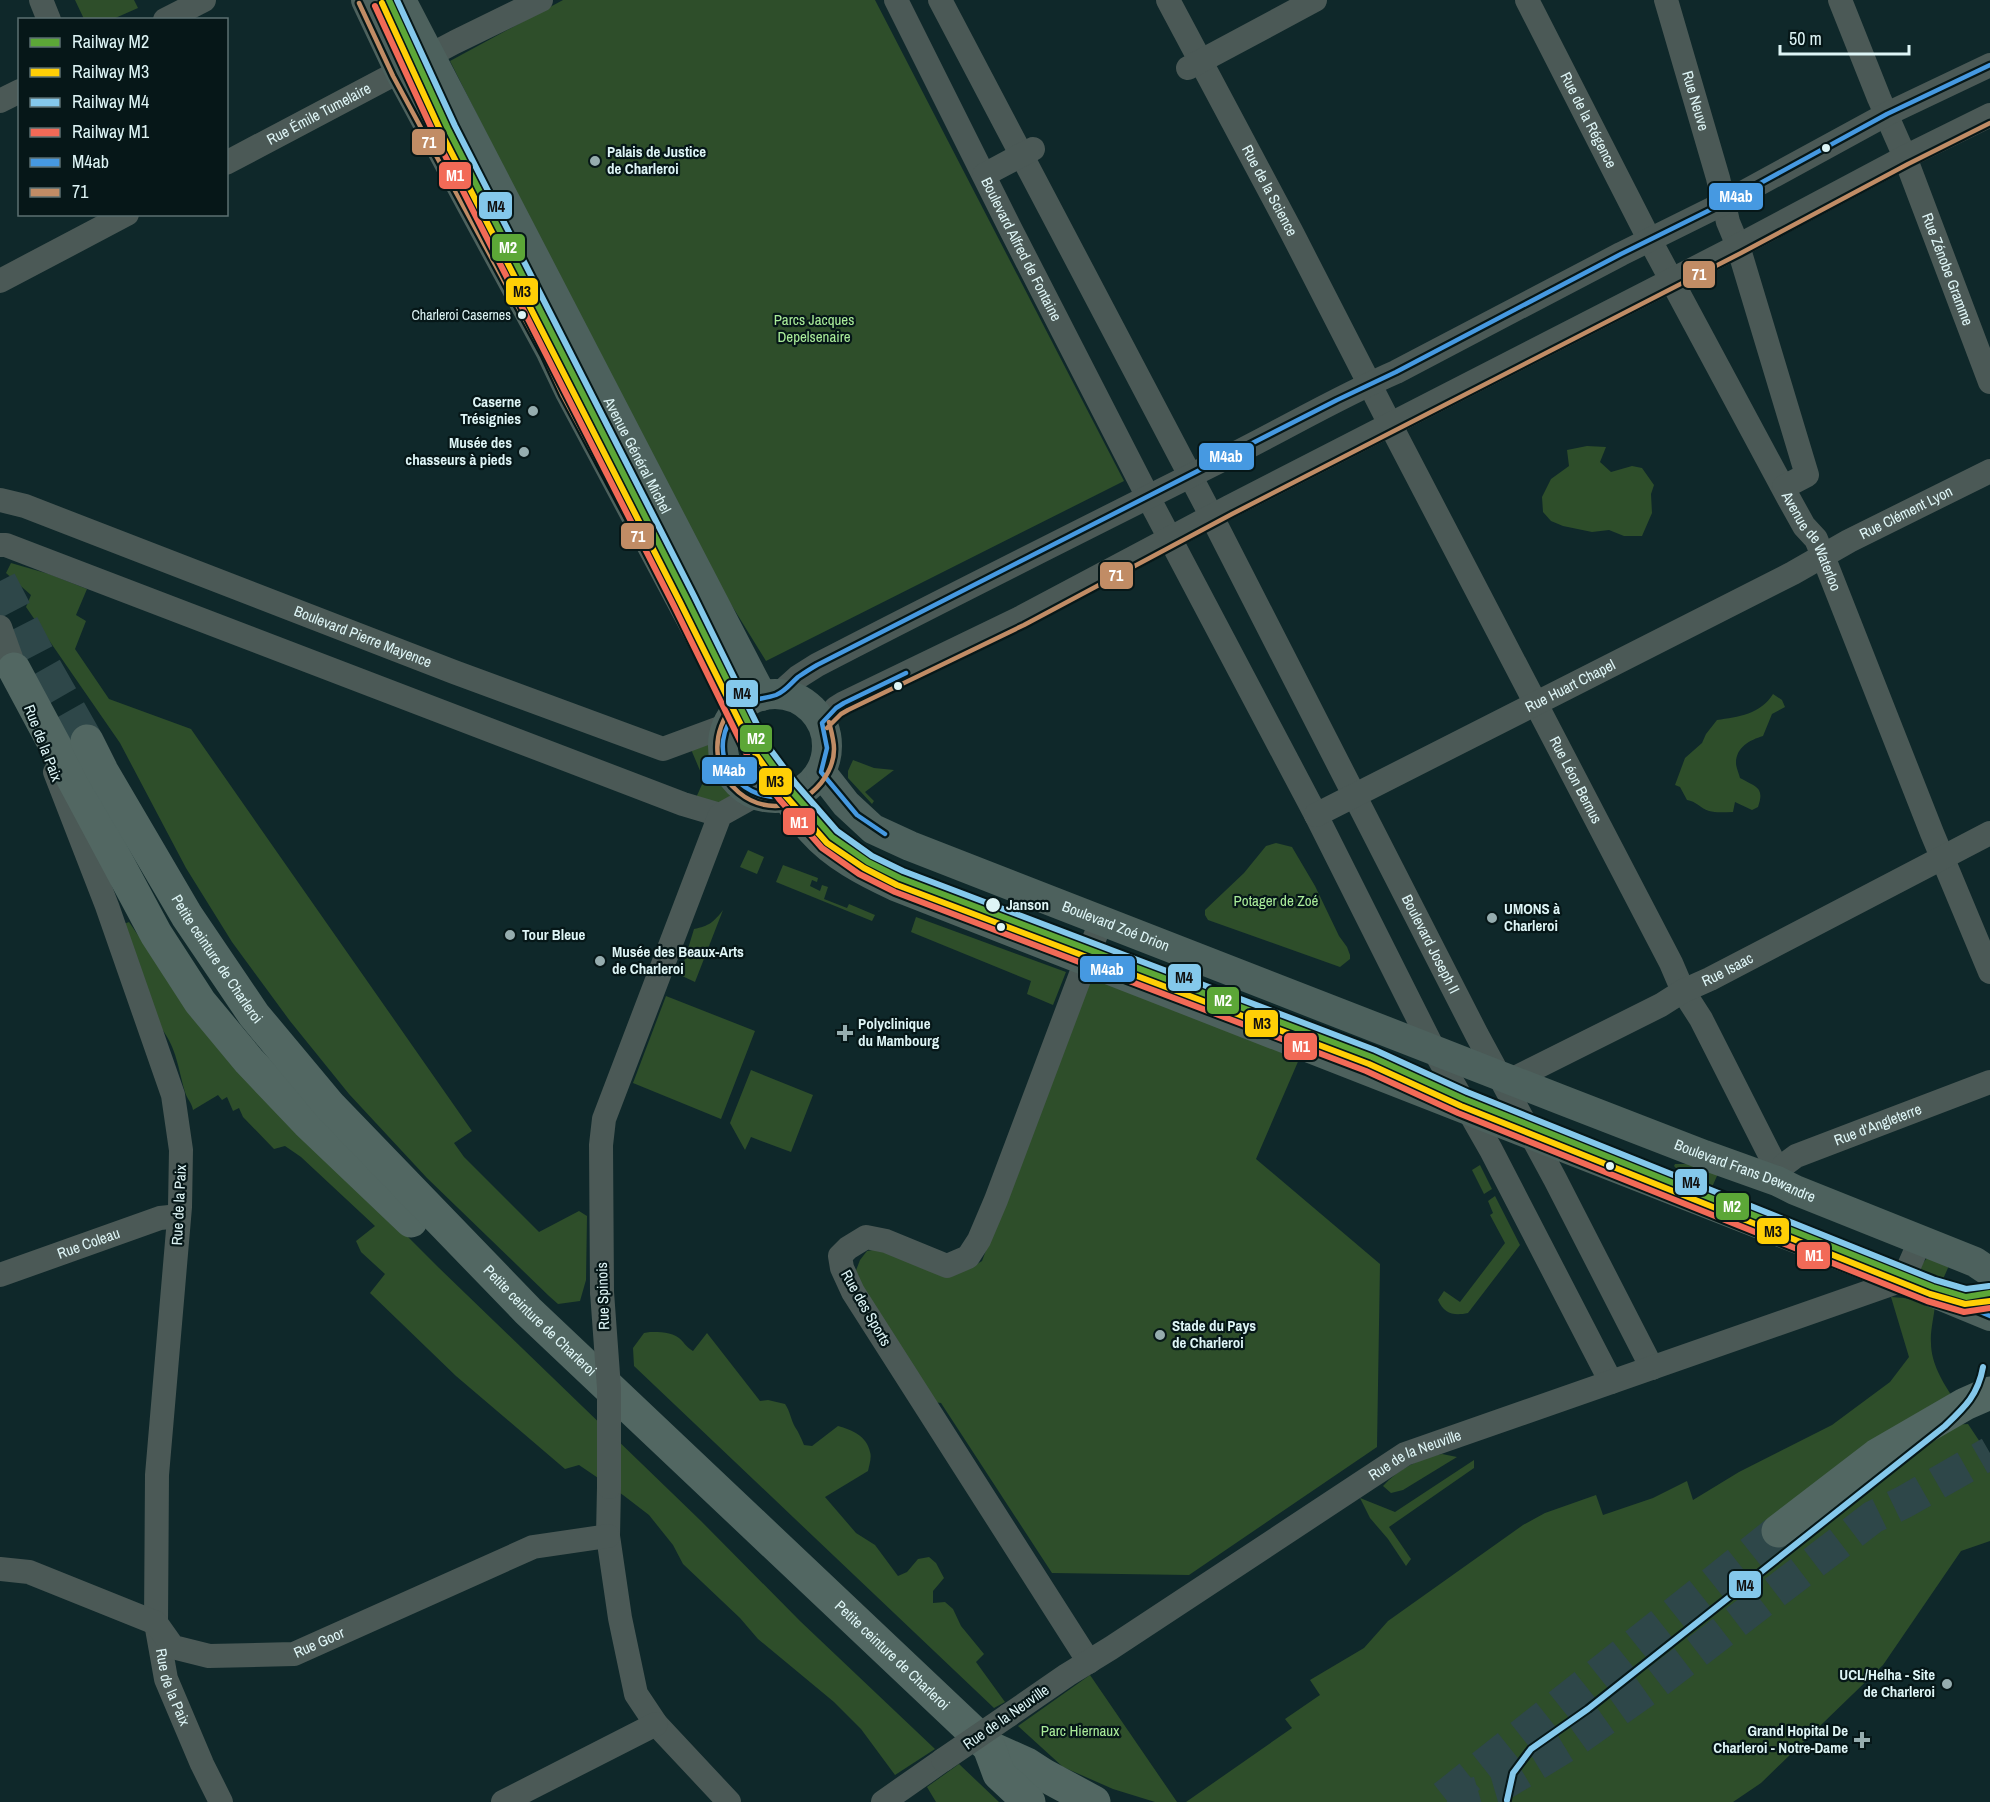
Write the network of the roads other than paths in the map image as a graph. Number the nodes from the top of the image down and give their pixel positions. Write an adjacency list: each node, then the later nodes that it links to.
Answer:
1 (41, 0): 13 (street)
2 (204, 0): 14 (street)
3 (366, 0): 18 (main road, Avenue Général Michel)
4 (401, 0): 15 (main road, Avenue Général Michel)
5 (540, 0): 15 (street, Rue Émile Tumelaire)
6 (896, 0): 26 (street, Boulevard Alfred de Fontaine)
7 (940, 0): 23 (street)
8 (1168, 0): 16 (street, Rue de la Science)
9 (1315, 0): 16 (street)
10 (1527, 0): 29 (street, Rue de la Régence)
11 (1666, 0): 27 (street, Rue Neuve)
12 (1840, 0): 21 (street, Rue Zénobe Gramme)
13 (48, 18)
14 (169, 18)
15 (431, 56): 18 (street, Rue Émile Tumelaire); 48 (main road, Avenue Général Michel)
16 (1195, 64): 34 (street, Rue de la Science)
17 (1990, 65): 21 (street)
18 (400, 72): 25 (street, Rue Émile Tumelaire); 48 (main road, Avenue Général Michel)
19 (18, 92): 20 (street)
20 (0, 101)
21 (1887, 114): 24 (street, Rue Zénobe Gramme); 27 (street)
22 (1990, 114): 24 (street)
23 (1027, 152): 26 (street); 37 (street)
24 (1905, 156): 30 (street); 33 (street, Rue Zénobe Gramme)
25 (228, 162)
26 (984, 176): 39 (street, Boulevard Alfred de Fontaine)
27 (1724, 203): 29 (street); 30 (street)
28 (123, 216): 32 (street)
29 (1650, 240): 31 (street, Avenue de Waterloo); 34 (street)
30 (1738, 246): 31 (street); 38 (street)
31 (1671, 280): 35 (street); 38 (street, Avenue de Waterloo)
32 (0, 281)
33 (1990, 382)
34 (1369, 383): 35 (street, Rue Léon Bernus); 37 (street)
35 (1389, 424): 41 (street); 47 (street, Rue Léon Bernus)
36 (1990, 471): 44 (street, Rue Clément Lyon)
37 (1190, 476): 39 (street); 41 (street, Boulevard Joseph II)
38 (1784, 487): 44 (street, Avenue de Waterloo)
39 (1148, 497): 42 (street, Boulevard Alfred de Fontaine); 48 (street)
40 (0, 500): 48 (street, Boulevard Pierre Mayence)
41 (1212, 517): 42 (street); 53 (street, Boulevard Joseph II)
42 (1171, 537): 49 (street); 56 (street)
43 (0, 545): 55 (street)
44 (1823, 556): 47 (street, Rue Huart Chapel); 58 (street, Avenue de Waterloo)
45 (0, 627): 46 (street, Rue de la Paix)
46 (15, 669): 70 (street, Rue de la Paix); 75 (highway)
47 (1536, 703): 53 (street, Rue Huart Chapel); 62 (street, Rue Léon Bernus)
48 (752, 706): 49 (main road); 52 (main road)
49 (822, 723): 51 (main road)
50 (87, 741): 75 (highway, Petite ceinture de Charleroi)
51 (821, 772): 54 (main road); 59 (main road, Boulevard Zoé Drion)
52 (756, 795): 54 (main road); 55 (street)
53 (1355, 796): 56 (street, Rue Huart Chapel); 65 (street, Boulevard Joseph II)
54 (786, 797): 60 (main road)
55 (720, 815): 81 (street, Rue Spinois, bridge)
56 (1316, 815): 63 (street)
57 (1990, 833): 58 (street, Rue Isaac)
58 (1943, 858): 61 (street, Avenue de Waterloo); 62 (street, Rue Isaac)
59 (1101, 921): 60 (street, Rue des Sports); 63 (main road, Boulevard Zoé Drion)
60 (1085, 960): 67 (main road); 84 (street, Rue des Sports)
61 (1990, 972)
62 (1683, 991): 65 (street, Rue Isaac); 69 (street, Rue Léon Bernus)
63 (1434, 1050): 64 (main road, Boulevard Zoé Drion)
64 (1460, 1072): 65 (main road, Boulevard Zoé Drion); 67 (street)
65 (1505, 1078): 68 (street, Boulevard Joseph II); 69 (main road, Boulevard Frans Dewandre)
66 (1990, 1082): 69 (street, Rue d'Angleterre)
67 (1468, 1110): 68 (main road); 78 (street)
68 (1531, 1134): 74 (main road); 77 (street, Boulevard Joseph II)
69 (1777, 1181): 71 (main road, Boulevard Frans Dewandre)
70 (179, 1216): 73 (street, Rue Coleau); 83 (street, Rue de la Paix)
71 (1920, 1241): 72 (main road, Boulevard Frans Dewandre); 74 (street)
72 (1990, 1272)
73 (0, 1275)
74 (1903, 1280): 76 (main road); 77 (street, Rue de la Neuville)
75 (528, 1311): 86 (highway, Petite ceinture de Charleroi)
76 (1990, 1316)
77 (1652, 1368): 78 (street, Rue de la Neuville)
78 (1611, 1382): 84 (street, Rue de la Neuville)
79 (1990, 1393): 80 (highway)
80 (1778, 1531)
81 (608, 1536): 83 (street, Rue Goor); 85 (street, Rue Spinois)
82 (0, 1569): 83 (street)
83 (156, 1623): 87 (street, Rue de la Paix)
84 (1089, 1662): 90 (street, Rue de la Neuville, bridge)
85 (656, 1724): 88 (street); 89 (street, Rue Spinois)
86 (989, 1748): 91 (highway); 92 (highway, Petite ceinture de Charleroi)
87 (221, 1802)
88 (503, 1802)
89 (729, 1802)
90 (883, 1802)
91 (1029, 1802)
92 (1094, 1802)

